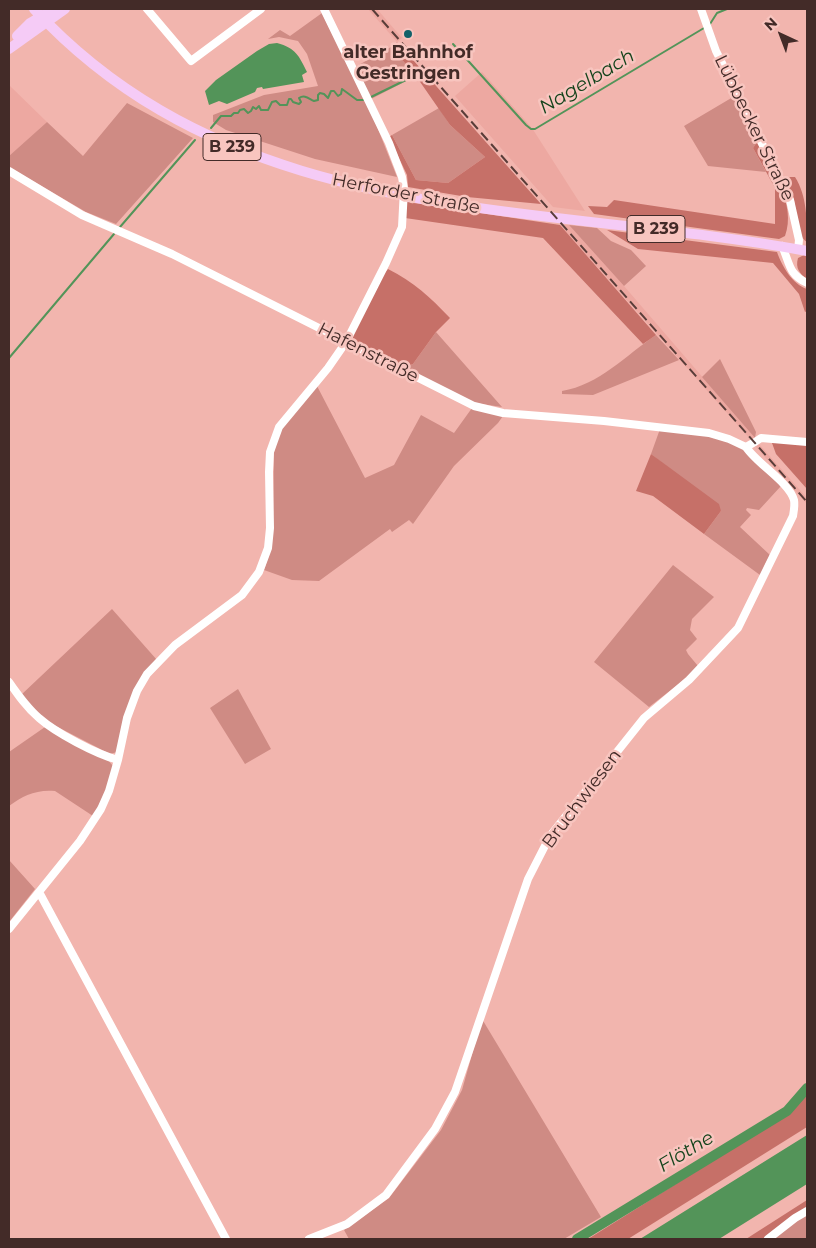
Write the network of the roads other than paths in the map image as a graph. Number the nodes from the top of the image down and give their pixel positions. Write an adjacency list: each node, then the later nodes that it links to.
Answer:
1 (54, 9): 7 (main road)
2 (65, 9): 7 (main road)
3 (147, 9): 4 (street)
4 (261, 9)
5 (324, 9): 14 (street)
6 (701, 9): 12 (street, Lübbecker Straße)
7 (40, 16): 8 (main road); 9 (main road); 11 (main road, Herforder Straße / B 239)
8 (9, 44)
9 (9, 49)
10 (9, 171): 14 (street, Hafenstraße)
11 (782, 246): 12 (main road, Herforder Straße / B 239); 13 (street)
12 (802, 250)
13 (807, 284)
14 (346, 342): 16 (street, Hafenstraße); 18 (street)
15 (807, 442): 16 (street)
16 (751, 444): 23 (street, Bruchwiesen)
17 (9, 682): 18 (street)
18 (118, 760): 19 (street)
19 (39, 892): 20 (street); 22 (street)
20 (9, 929)
21 (807, 1211): 24 (street)
22 (226, 1239)
23 (308, 1239)
24 (768, 1239)

